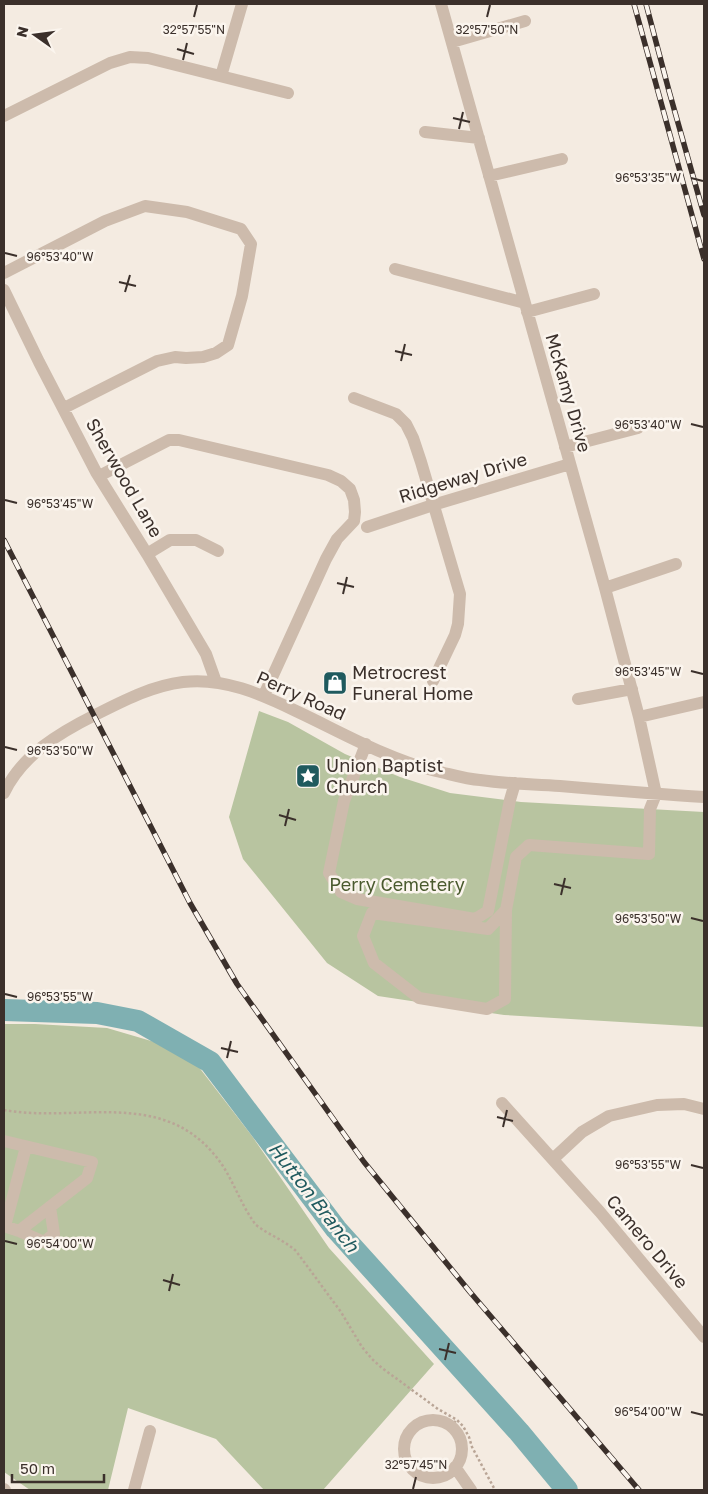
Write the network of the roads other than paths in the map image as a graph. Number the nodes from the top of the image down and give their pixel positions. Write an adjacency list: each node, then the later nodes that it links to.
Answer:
1 (242, 4): 5 (street)
2 (441, 4): 4 (street, McKamy Drive)
3 (525, 21): 4 (street)
4 (452, 42): 9 (street, McKamy Drive)
5 (221, 76): 6 (street); 7 (street)
6 (288, 93)
7 (4, 116)
8 (425, 132): 9 (street)
9 (479, 138): 11 (street, McKamy Drive)
10 (562, 159): 11 (street)
11 (489, 176): 16 (street, McKamy Drive)
12 (395, 268): 16 (street)
13 (4, 273): 18 (street)
14 (4, 290): 18 (street, Sherwood Lane)
15 (594, 294): 16 (street)
16 (526, 308): 20 (street, McKamy Drive)
17 (354, 398): 23 (street)
18 (64, 408): 22 (street, Sherwood Lane)
19 (638, 428): 20 (street)
20 (565, 447): 21 (street, McKamy Drive)
21 (570, 464): 23 (street, Ridgeway Drive); 28 (street, McKamy Drive)
22 (98, 476): 26 (street, Sherwood Lane); 32 (street)
23 (434, 505): 24 (street, Ridgeway Drive); 29 (street)
24 (367, 527)
25 (218, 551): 26 (street)
26 (148, 554): 30 (street, Sherwood Lane)
27 (676, 564): 28 (street)
28 (605, 588): 31 (street, McKamy Drive)
29 (433, 681)
30 (216, 682): 32 (street, Perry Road); 38 (street, Perry Road)
31 (632, 689): 33 (street); 35 (street, McKamy Drive)
32 (264, 695): 36 (street, Perry Road)
33 (578, 699)
34 (704, 702): 35 (street)
35 (639, 717): 39 (street, McKamy Drive)
36 (366, 744): 37 (street, Perry Road); 37 (street)
37 (515, 783): 39 (street, Perry Road)
38 (4, 792)
39 (656, 794): 40 (street, Perry Road); 41 (street)
40 (704, 797)
41 (506, 910): 41 (street)
42 (502, 1103): 46 (street, Camero Drive)
43 (704, 1109): 46 (street)
44 (4, 1141): 45 (street)
45 (26, 1147): 47 (street); 48 (street)
46 (553, 1159): 50 (street, Camero Drive)
47 (50, 1207): 49 (street); 49 (street)
48 (4, 1226): 49 (street)
49 (19, 1231)
50 (704, 1337)
51 (150, 1431): 53 (street)
52 (455, 1467): 52 (street); 54 (street)
53 (134, 1490)
54 (471, 1490)

